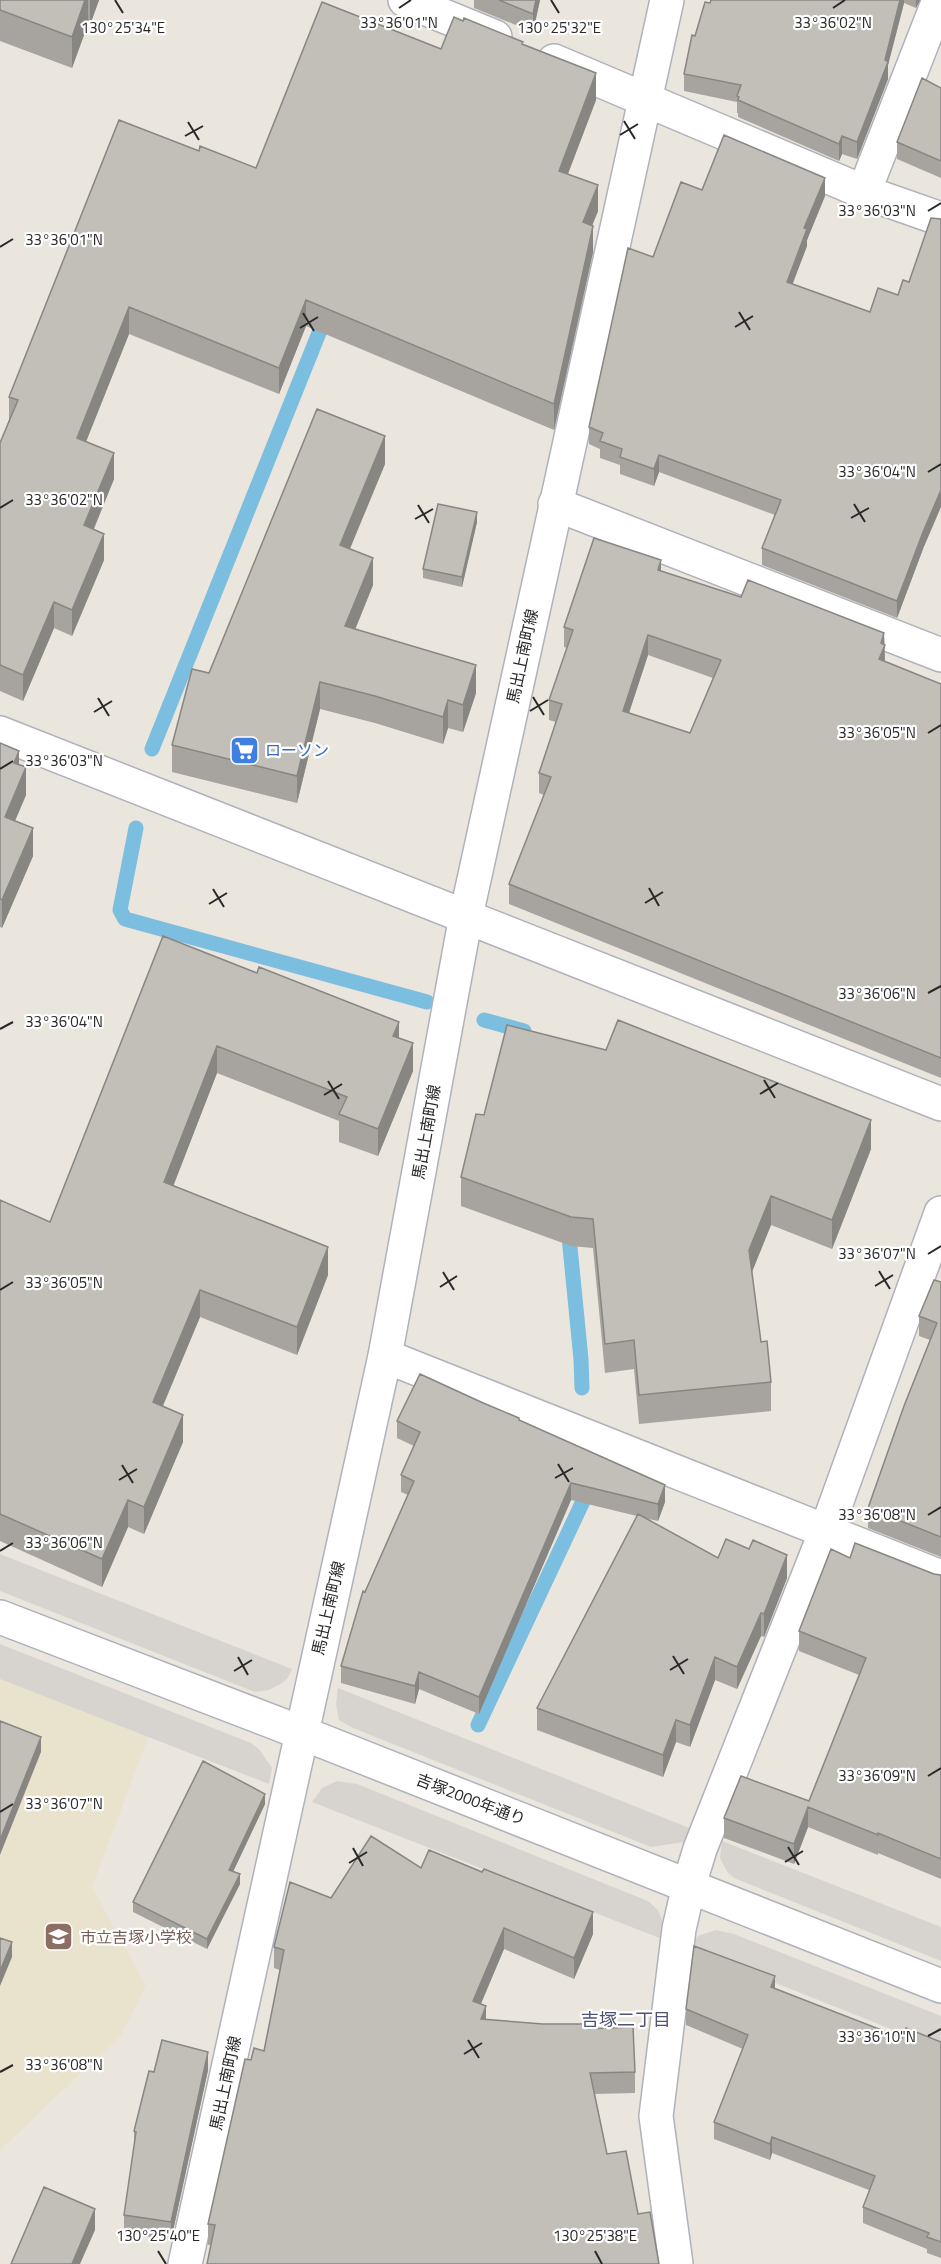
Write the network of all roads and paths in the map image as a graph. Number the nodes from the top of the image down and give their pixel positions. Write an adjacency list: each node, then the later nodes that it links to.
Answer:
1 (405, 0): 4 (street)
2 (667, 0): 4 (street, 馬出上南町線)
3 (939, 0): 5 (street)
4 (644, 97): 5 (street); 7 (street, 馬出上南町線)
5 (864, 192): 6 (street)
6 (941, 219)
7 (555, 504): 8 (street); 10 (street, 馬出上南町線)
8 (941, 655)
9 (0, 733): 10 (street)
10 (466, 916): 11 (street); 13 (street, 馬出上南町線)
11 (941, 1104)
12 (941, 1213): 14 (street)
13 (385, 1356): 14 (street); 17 (street, 馬出上南町線)
14 (826, 1531): 15 (street); 18 (street)
15 (941, 1577)
16 (0, 1617): 17 (street, 吉塚2000年通り)
17 (302, 1733): 18 (street, 吉塚2000年通り); 20 (street, 馬出上南町線)
18 (689, 1885): 19 (street, 吉塚2000年通り); 21 (street)
19 (941, 1986)
20 (184, 2264)
21 (676, 2264)

